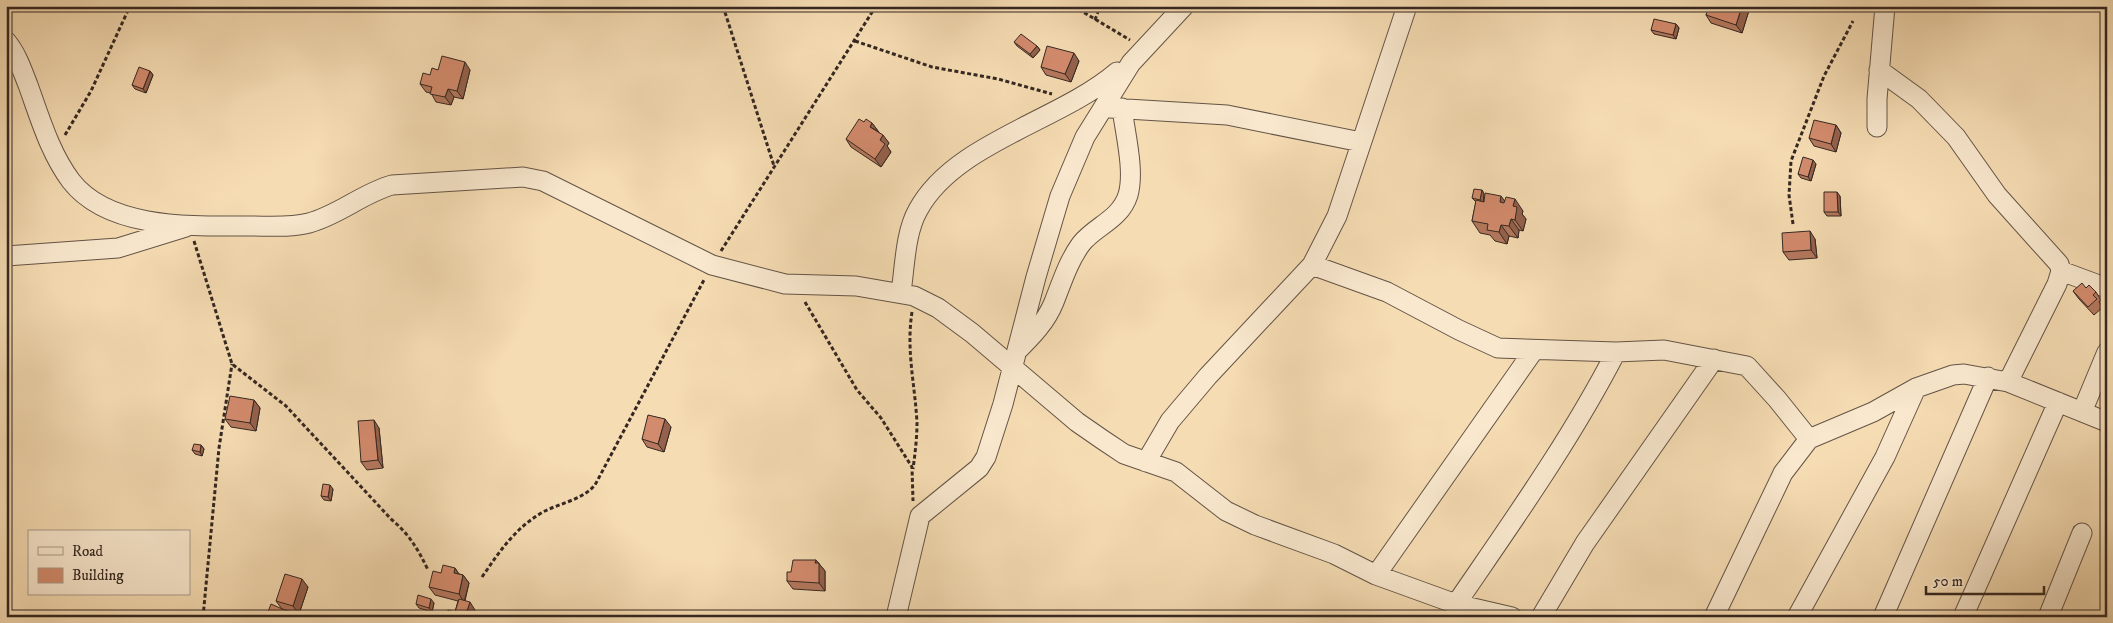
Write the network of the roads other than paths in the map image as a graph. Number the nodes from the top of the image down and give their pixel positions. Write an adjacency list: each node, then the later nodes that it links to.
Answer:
1 (1184, 6): 5 (street)
2 (1407, 6): 10 (street)
3 (1885, 6): 6 (street)
4 (6, 41): 11 (street)
5 (1131, 63): 7 (street); 16 (street)
6 (1879, 70): 9 (street); 14 (street)
7 (1100, 108): 8 (street); 20 (street)
8 (1122, 108): 10 (street); 20 (street)
9 (1877, 127)
10 (1361, 142): 13 (street)
11 (189, 226): 12 (street); 16 (street)
12 (6, 256)
13 (1312, 265): 17 (street); 29 (street)
14 (2061, 271): 15 (street); 23 (street)
15 (2107, 288)
16 (907, 294): 20 (street)
17 (1534, 350): 18 (street); 31 (street)
18 (1616, 352): 21 (street); 32 (street)
19 (2107, 352): 26 (street)
20 (1013, 359): 29 (street); 33 (street)
21 (1714, 359): 28 (street); 35 (street)
22 (1988, 377): 23 (street); 24 (street); 38 (street)
23 (2008, 382): 25 (street)
24 (1916, 388): 28 (street); 37 (street)
25 (2058, 402): 26 (street); 39 (street)
26 (2082, 412): 27 (street)
27 (2107, 422)
28 (1809, 439): 36 (street)
29 (1146, 462): 31 (street)
30 (2082, 533): 40 (street)
31 (1376, 575): 32 (street)
32 (1456, 604): 34 (street)
33 (896, 617)
34 (1512, 617)
35 (1541, 617)
36 (1714, 617)
37 (1797, 617)
38 (1883, 617)
39 (1963, 617)
40 (2048, 617)

